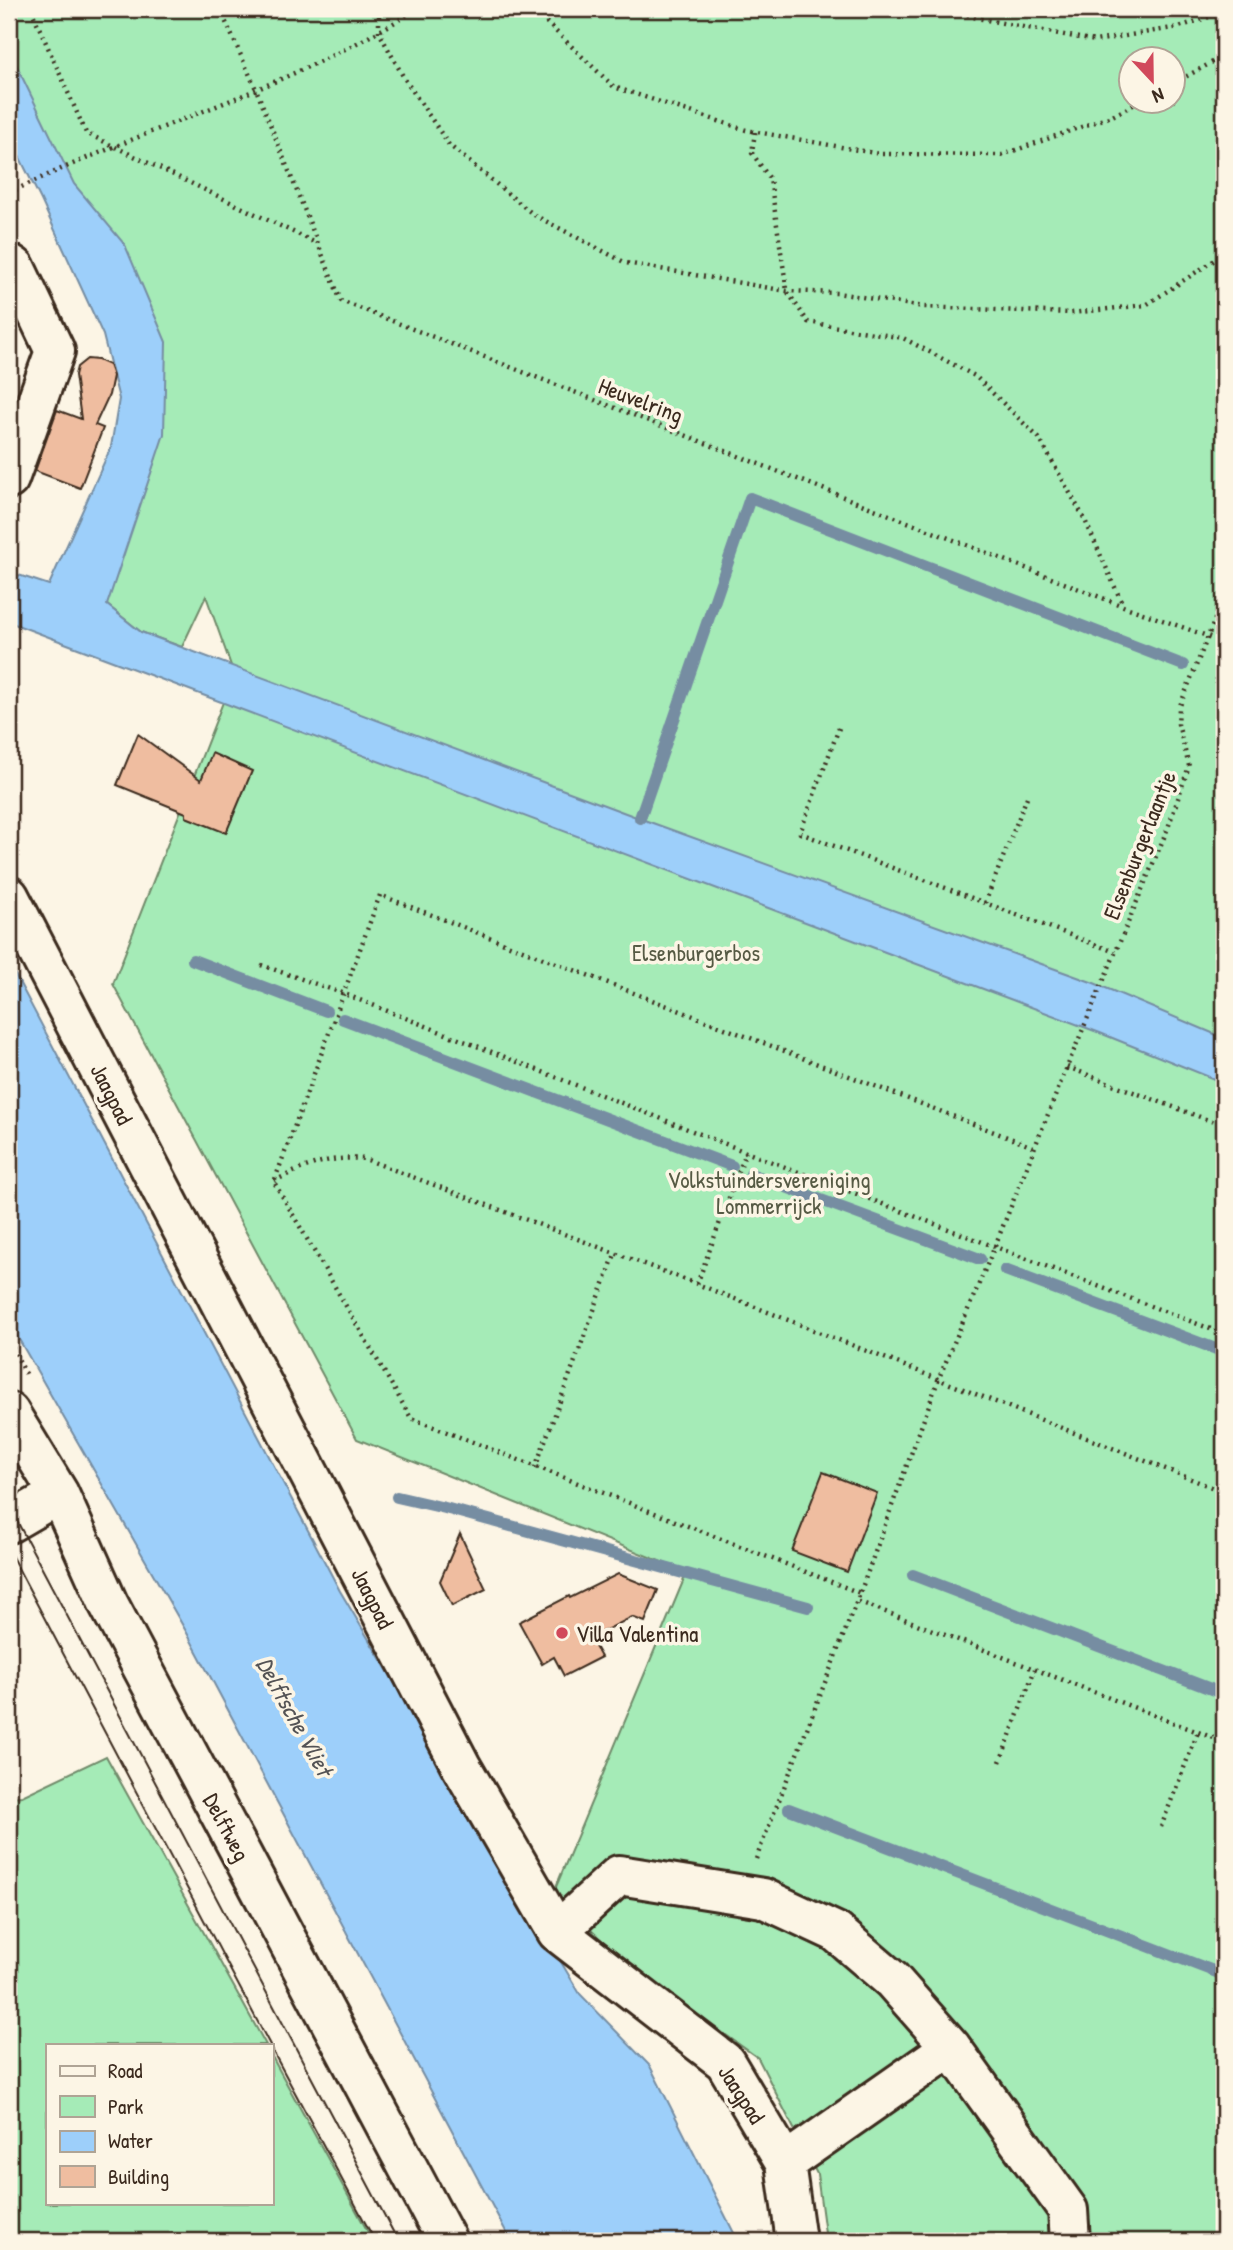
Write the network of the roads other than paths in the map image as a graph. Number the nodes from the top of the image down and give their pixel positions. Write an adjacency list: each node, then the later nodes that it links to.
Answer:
1 (9, 263): 2 (street)
2 (9, 479)
3 (9, 896): 7 (street, Jaagpad)
4 (9, 1412): 5 (street, Delftweg)
5 (58, 1494): 6 (street); 10 (street, Delftweg)
6 (9, 1523)
7 (557, 1932): 8 (street); 9 (street, Jaagpad)
8 (951, 2047): 9 (street); 12 (street)
9 (785, 2163): 11 (street, Jaagpad)
10 (447, 2241)
11 (796, 2241)
12 (1070, 2241)

